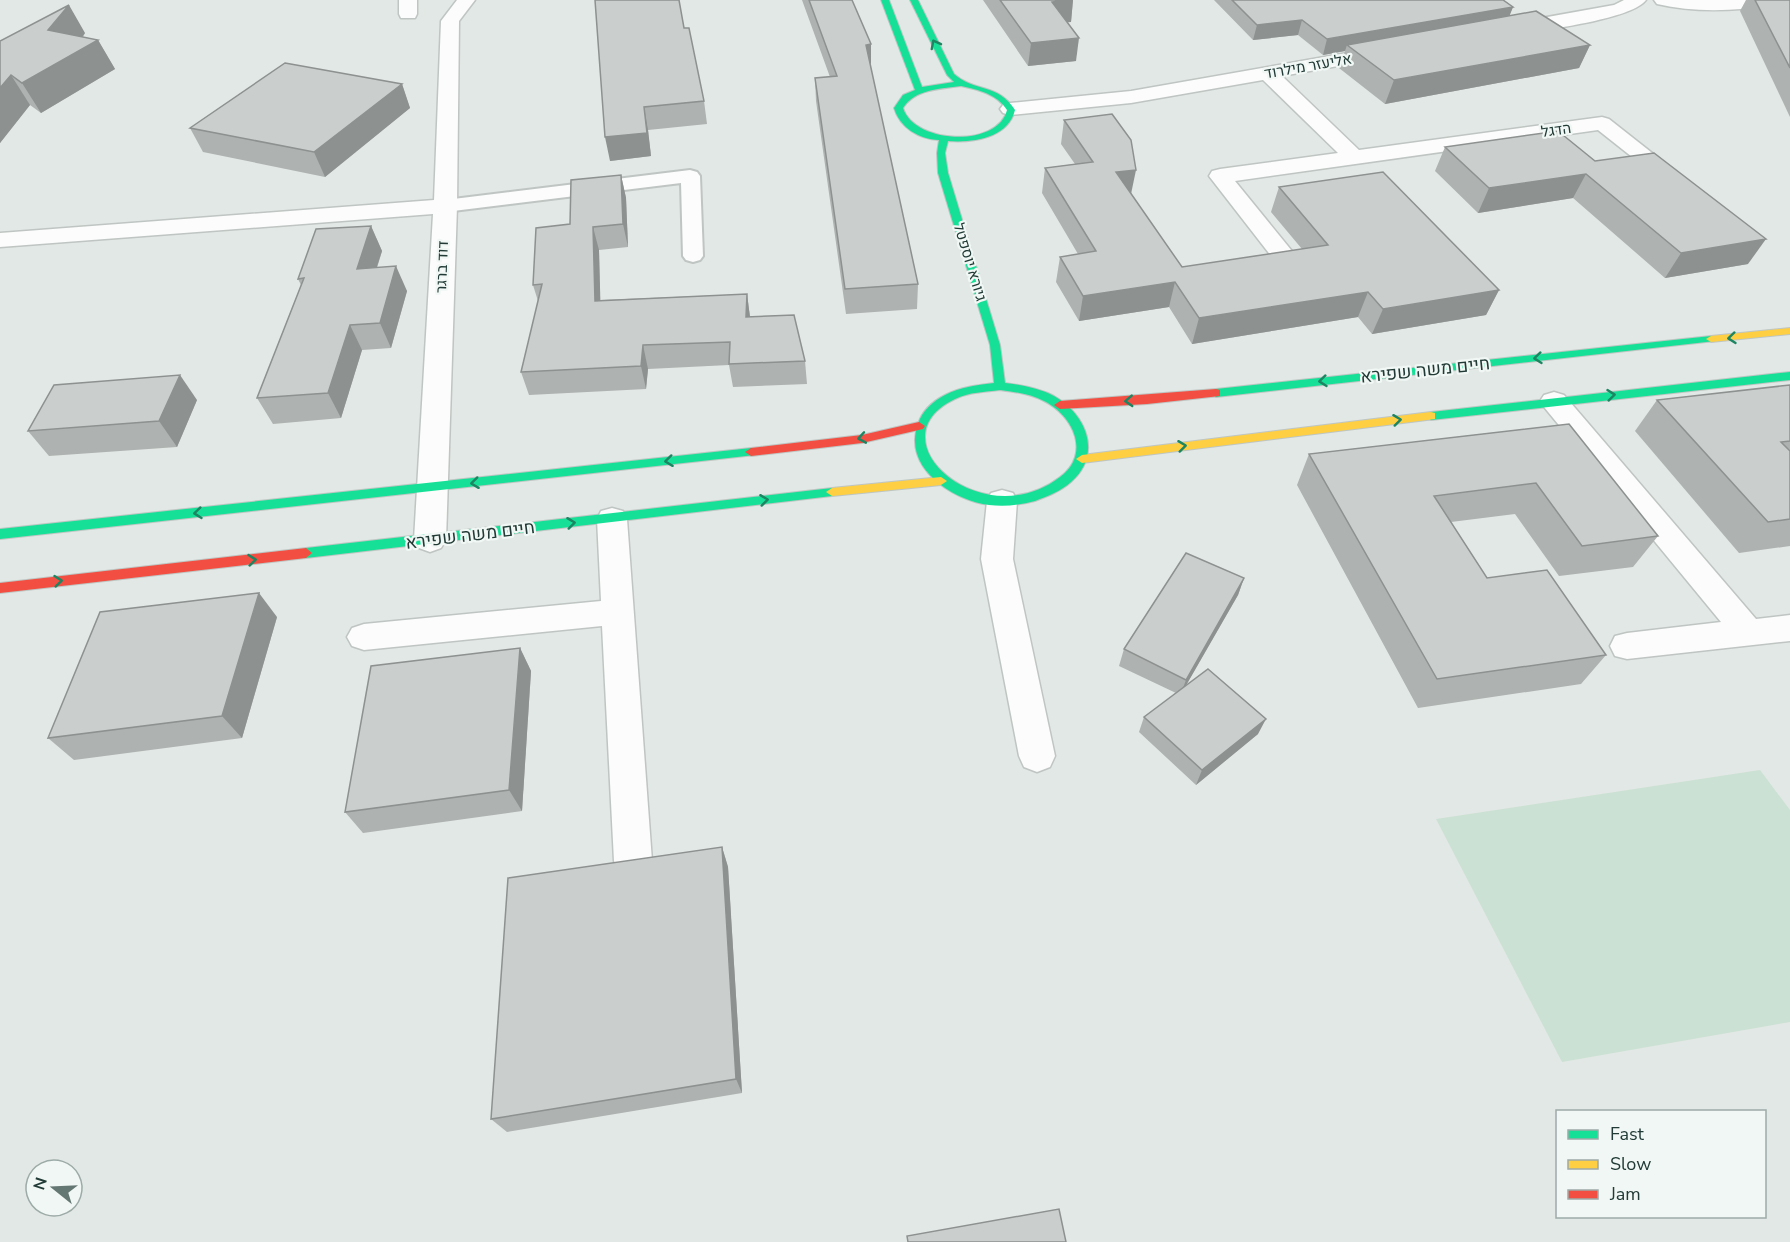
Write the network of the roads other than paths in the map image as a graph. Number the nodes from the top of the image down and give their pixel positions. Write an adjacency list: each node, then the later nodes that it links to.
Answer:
1 (466, 0): 16 (street, דוד ברגר)
2 (885, 0): 11 (street)
3 (914, 0): 10 (street, one-way to 3)
4 (1637, 0): 7 (street)
5 (1663, 0): 6 (street)
6 (1775, 0)
7 (1490, 33)
8 (1408, 48): 9 (street, אליעזר מילרוד)
9 (1267, 73): 12 (street, אליעזר מילרוד); 14 (street)
10 (961, 84): 11 (street); 12 (street)
11 (920, 88): 13 (street)
12 (1010, 109): 13 (street)
13 (944, 140): 22 (street, גיורא יוספטל)
14 (1354, 157): 15 (street, הדגל); 19 (street, הדגל)
15 (1691, 192)
16 (445, 206): 17 (street); 18 (lane); 28 (street, דוד ברגר)
17 (0, 240)
18 (693, 256)
19 (1284, 256)
20 (1790, 332): 24 (street, חיים משה שפירא, one-way to 24)
21 (1790, 376): 23 (street, one-way to 21)
22 (1000, 386): 24 (street); 25 (street)
23 (1554, 402): 26 (street, one-way to 23); 36 (street)
24 (1060, 405): 26 (street)
25 (920, 426): 27 (street); 28 (street, one-way to 28)
26 (1082, 459): 29 (street)
27 (941, 481): 29 (street); 30 (street, חיים משה שפירא, one-way to 27)
28 (434, 488): 31 (street, one-way to 31); 32 (street, דוד ברגר)
29 (1002, 501): 39 (street)
30 (612, 519): 32 (street, חיים משה שפירא, one-way to 30); 34 (street)
31 (0, 534)
32 (430, 540): 33 (street, חיים משה שפירא, one-way to 32)
33 (0, 588)
34 (618, 612): 37 (street); 40 (street)
35 (1790, 628): 36 (street)
36 (1749, 633): 38 (street)
37 (364, 638)
38 (1627, 646)
39 (1037, 756)
40 (633, 861)

